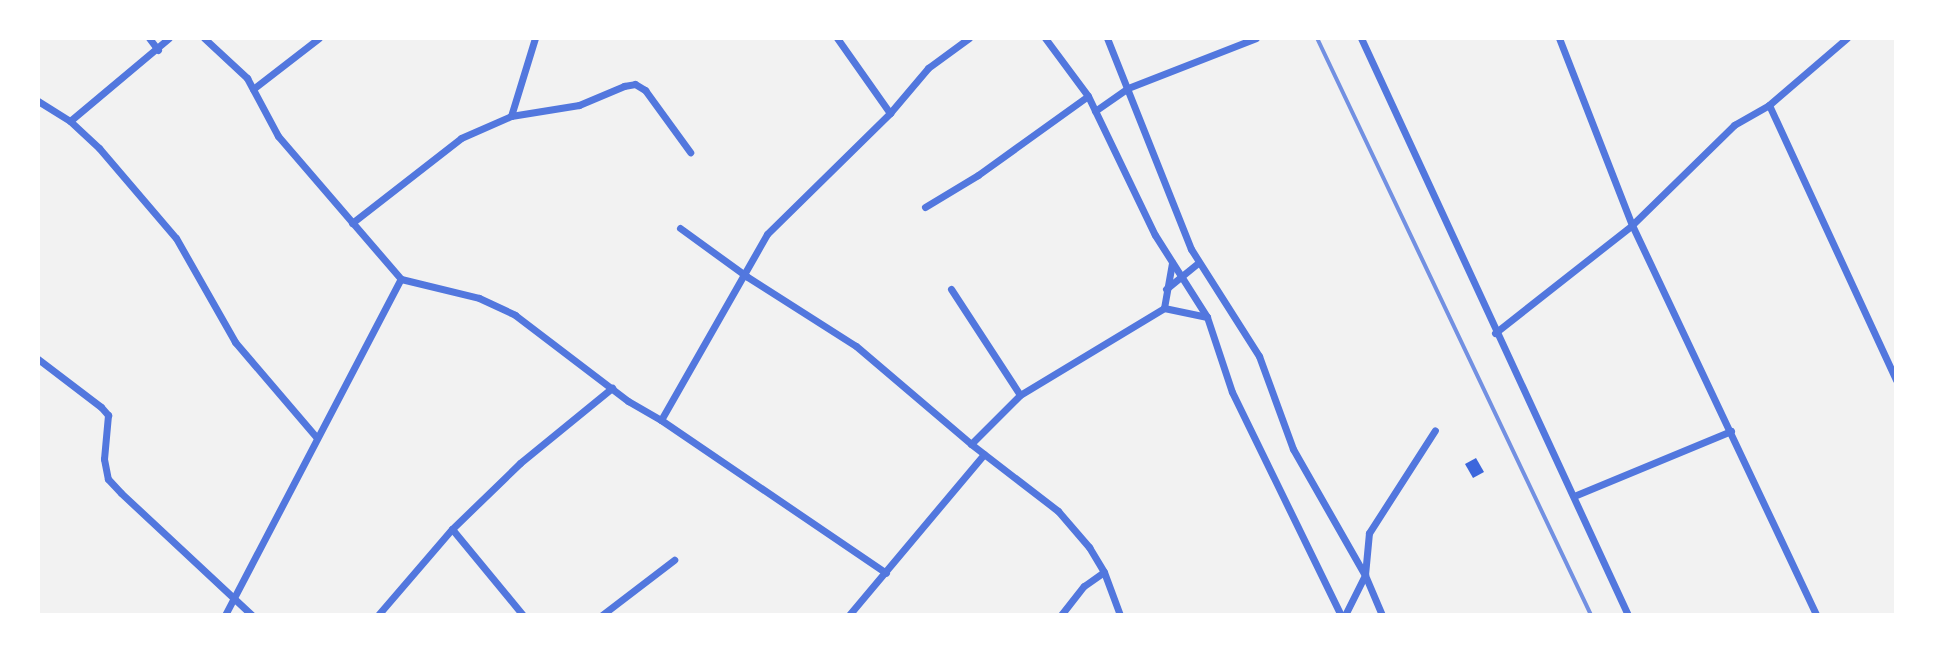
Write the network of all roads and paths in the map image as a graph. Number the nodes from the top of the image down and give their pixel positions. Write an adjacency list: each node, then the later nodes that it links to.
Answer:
1 (149, 38): 14 (street)
2 (169, 38): 14 (street)
3 (204, 38): 16 (street)
4 (319, 38): 16 (street)
5 (535, 38): 22 (street)
6 (837, 38): 21 (street)
7 (969, 38): 21 (street)
8 (1045, 38): 17 (street)
9 (1107, 38): 15 (street)
10 (1256, 38): 15 (street)
11 (1361, 38): 38 (street)
12 (1559, 38): 27 (street)
13 (1847, 38): 19 (street)
14 (158, 50): 23 (street)
15 (1128, 88): 20 (street); 30 (street)
16 (253, 89): 26 (street)
17 (1088, 96): 20 (street); 25 (street)
18 (38, 101): 23 (street)
19 (1769, 105): 27 (street); 40 (street)
20 (1095, 111): 29 (street)
21 (890, 113): 31 (street)
22 (511, 116): 24 (street); 26 (street)
23 (70, 121): 46 (street)
24 (690, 152)
25 (925, 207)
26 (352, 223): 32 (street)
27 (1632, 225): 38 (street); 45 (street)
28 (680, 228): 31 (street)
29 (1172, 263): 33 (street); 35 (street)
30 (1198, 263): 33 (street); 54 (street)
31 (746, 276): 43 (street); 47 (street)
32 (401, 279): 41 (street); 46 (street)
33 (1182, 279): 35 (street); 37 (street)
34 (951, 289): 42 (street)
35 (1165, 291): 36 (street)
36 (1164, 308): 37 (street); 42 (street)
37 (1207, 317): 64 (street)
38 (1495, 333): 49 (street)
39 (38, 359): 55 (street)
40 (1896, 380)
41 (612, 388): 43 (street); 50 (street)
42 (1020, 395): 47 (street)
43 (661, 420): 53 (street)
44 (1435, 430): 54 (street)
45 (1731, 431): 49 (street); 67 (street)
46 (317, 438): 55 (street)
47 (971, 444): 48 (street)
48 (984, 454): 52 (street); 53 (street)
49 (1574, 496): 66 (street)
50 (452, 529): 58 (street); 59 (street)
51 (674, 560): 60 (street)
52 (1104, 572): 62 (street); 63 (street)
53 (886, 573): 61 (street)
54 (1365, 575): 64 (street); 65 (street)
55 (233, 597): 56 (street); 57 (street)
56 (225, 615)
57 (252, 615)
58 (378, 615)
59 (523, 615)
60 (602, 615)
61 (849, 615)
62 (1061, 615)
63 (1120, 615)
64 (1343, 615)
65 (1382, 615)
66 (1628, 615)
67 (1816, 615)

